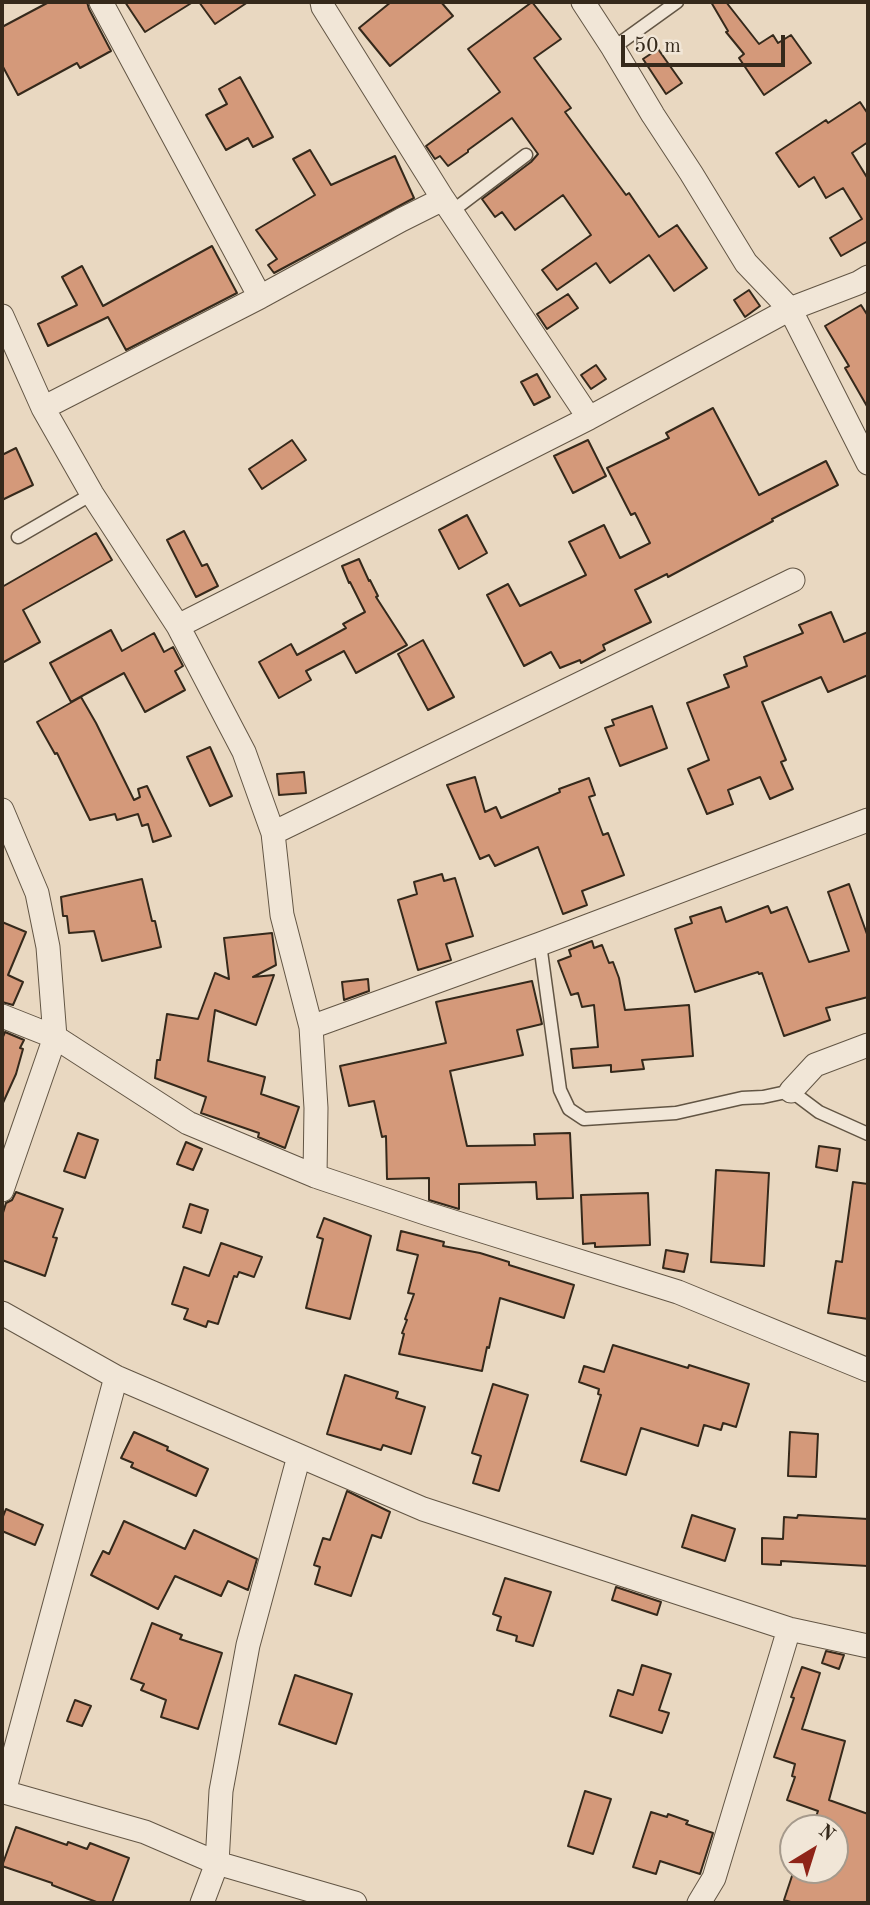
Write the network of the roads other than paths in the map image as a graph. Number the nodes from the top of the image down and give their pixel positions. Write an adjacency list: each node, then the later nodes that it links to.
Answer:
1 (101, 2): 9 (street)
2 (322, 2): 7 (street)
3 (583, 2): 5 (street)
4 (677, 2): 5 (lane)
5 (613, 48): 10 (street)
6 (526, 155): 7 (lane)
7 (447, 205): 9 (street); 13 (street)
8 (868, 277): 10 (street)
9 (260, 297): 12 (street)
10 (790, 309): 13 (street); 14 (street)
11 (2, 316): 12 (street)
12 (43, 408): 15 (street)
13 (589, 418): 18 (street)
14 (868, 463)
15 (92, 494): 16 (lane); 18 (street)
16 (18, 537)
17 (793, 580): 21 (street)
18 (178, 626): 21 (street)
19 (2, 810): 25 (street)
20 (868, 820): 22 (street)
21 (273, 832): 24 (street)
22 (540, 944): 24 (street); 27 (lane)
23 (2, 1017): 25 (street)
24 (311, 1027): 29 (street)
25 (55, 1037): 29 (street); 30 (street)
26 (868, 1045): 27 (street)
27 (791, 1091): 28 (lane)
28 (868, 1134)
29 (316, 1176): 32 (street)
30 (2, 1190)
31 (2, 1313): 33 (street)
32 (868, 1370)
33 (116, 1377): 34 (street); 37 (street)
34 (299, 1456): 35 (street); 38 (street)
35 (789, 1629): 36 (street); 41 (street)
36 (868, 1646)
37 (3, 1794): 38 (street)
38 (217, 1864): 39 (street); 40 (street)
39 (202, 1903)
40 (355, 1903)
41 (699, 1903)

